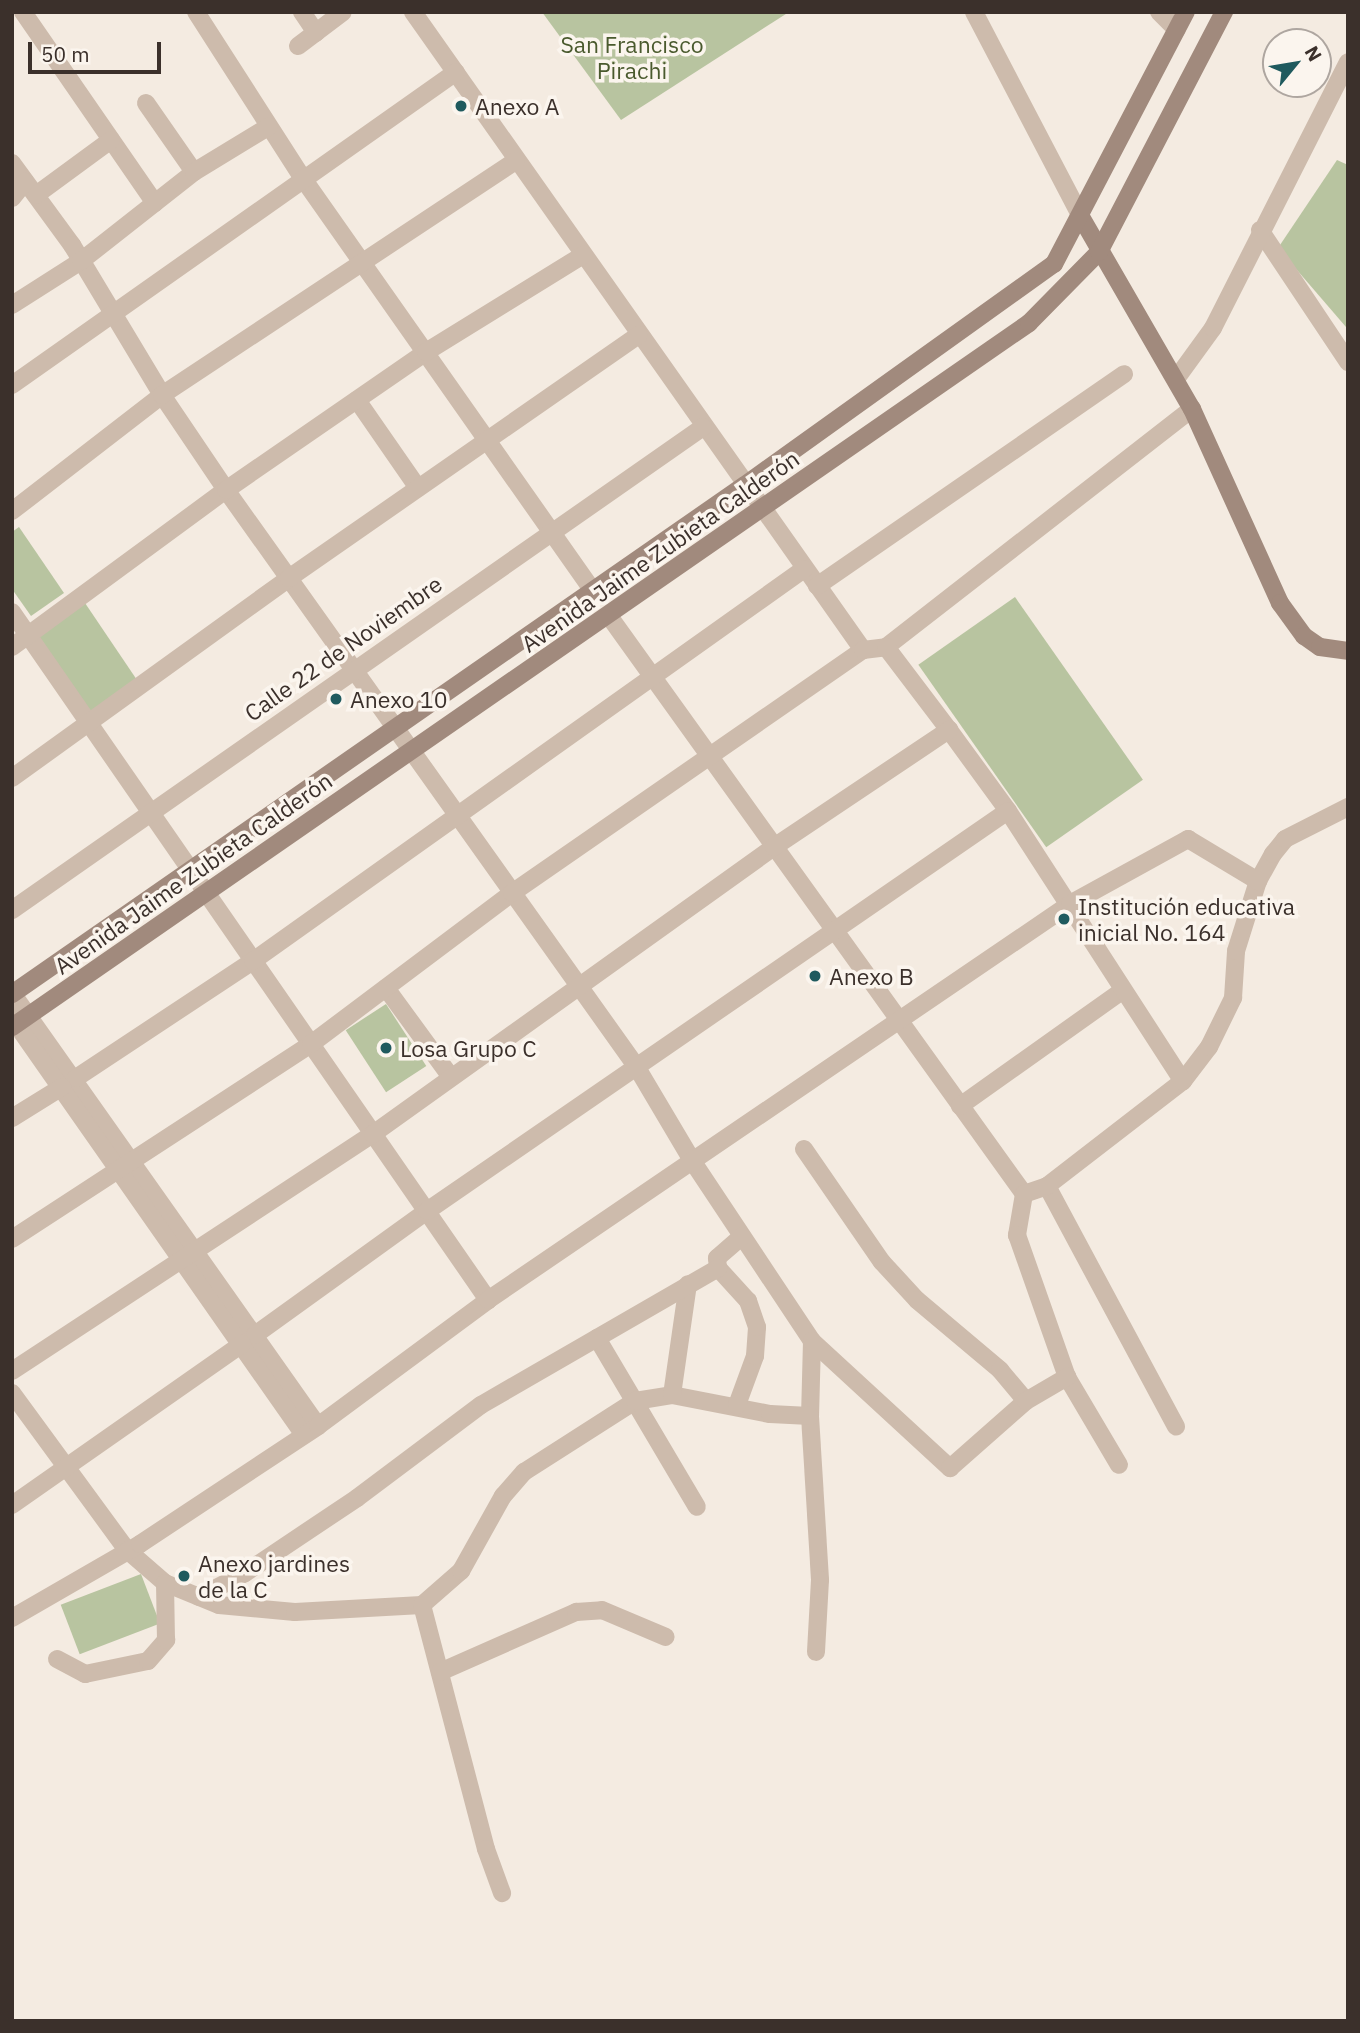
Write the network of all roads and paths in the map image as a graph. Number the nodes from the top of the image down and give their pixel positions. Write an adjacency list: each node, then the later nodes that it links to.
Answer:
1 (23, 12): 17 (street)
2 (196, 12): 16 (street)
3 (302, 12): 11 (street)
4 (343, 12): 11 (street)
5 (412, 12): 14 (street)
6 (974, 12): 25 (street)
7 (1160, 12): 10 (street)
8 (1186, 12): 10 (street, Avenida Jaime Zubieta Calderón)
9 (1224, 12): 27 (street, Avenida Jaime Zubieta Calderón)
10 (1177, 30): 25 (street, Avenida Jaime Zubieta Calderón)
11 (316, 33): 12 (street)
12 (298, 46)
13 (1348, 62): 26 (street)
14 (456, 72): 18 (street); 21 (street)
15 (146, 103): 20 (street)
16 (268, 127): 20 (street); 21 (street)
17 (111, 140): 22 (street); 24 (street)
18 (516, 161): 28 (street); 30 (street)
19 (12, 163): 22 (street)
20 (194, 172): 24 (street)
21 (304, 180): 30 (street); 32 (street)
22 (30, 189): 23 (street); 29 (street)
23 (12, 198)
24 (155, 203): 29 (street)
25 (1081, 216): 27 (street); 44 (street, Avenida Jaime Zubieta Calderón)
26 (1260, 230): 35 (street); 37 (street)
27 (1099, 252): 37 (street); 47 (street, Avenida Jaime Zubieta Calderón)
28 (583, 254): 33 (street); 34 (street)
29 (80, 261): 31 (street); 32 (street)
30 (365, 262): 34 (street); 39 (street)
31 (12, 305)
32 (110, 312): 38 (street); 39 (street)
33 (639, 335): 42 (street); 43 (street)
34 (426, 352): 40 (street); 43 (street)
35 (1346, 352)
36 (1125, 374): 52 (street)
37 (1176, 379): 41 (street)
38 (12, 385)
39 (162, 395): 46 (street); 48 (street)
40 (357, 400): 45 (street); 46 (street)
41 (1192, 410): 58 (street); 60 (street)
42 (703, 427): 44 (street); 49 (street, Calle 22 de Noviembre)
43 (488, 440): 45 (street); 49 (street)
44 (745, 485): 47 (street); 53 (street, Avenida Jaime Zubieta Calderón)
45 (418, 488): 51 (street)
46 (226, 490): 51 (street); 56 (street)
47 (763, 510): 50 (street); 55 (street, Avenida Jaime Zubieta Calderón)
48 (12, 511)
49 (551, 532): 53 (street); 61 (street, Calle 22 de Noviembre)
50 (804, 569): 52 (street); 62 (street)
51 (289, 578): 61 (street); 63 (street)
52 (817, 586): 59 (street)
53 (593, 591): 64 (street, Avenida Jaime Zubieta Calderón)
54 (12, 611): 56 (street)
55 (609, 616): 62 (street); 66 (street, Avenida Jaime Zubieta Calderón)
56 (29, 636): 57 (street); 63 (street)
57 (12, 647)
58 (886, 647): 59 (street); 65 (street)
59 (863, 650): 67 (street)
60 (1348, 651)
61 (354, 668): 64 (street); 71 (street, Calle 22 de Noviembre)
62 (653, 677): 67 (street); 72 (street)
63 (87, 726): 68 (street); 71 (street)
64 (396, 728): 66 (street); 74 (street, Avenida Jaime Zubieta Calderón)
65 (949, 730): 70 (street); 73 (street)
66 (412, 752): 72 (street); 77 (street, Avenida Jaime Zubieta Calderón)
67 (709, 756): 73 (street); 76 (street)
68 (12, 778)
69 (1348, 807): 75 (street)
70 (1008, 811): 78 (street); 80 (street)
71 (151, 815): 74 (street); 79 (street, Calle 22 de Noviembre)
72 (454, 816): 76 (street); 81 (street)
73 (774, 847): 80 (street); 82 (street)
74 (192, 871): 77 (street); 85 (street, Avenida Jaime Zubieta Calderón)
75 (1258, 881): 78 (street); 91 (street)
76 (512, 893): 82 (street); 83 (street)
77 (208, 894): 81 (street); 87 (street, Avenida Jaime Zubieta Calderón)
78 (1070, 904): 84 (street); 86 (street)
79 (12, 910)
80 (836, 930): 86 (street); 89 (street)
81 (253, 961): 88 (street); 92 (street)
82 (578, 985): 89 (street); 90 (street)
83 (386, 988): 88 (street); 90 (street)
84 (1122, 991): 91 (street); 93 (street)
85 (12, 994): 87 (street)
86 (898, 1020): 93 (street); 97 (street)
87 (18, 1021): 92 (street)
88 (311, 1044): 95 (street); 98 (street)
89 (636, 1066): 97 (street); 101 (street)
90 (451, 1077): 95 (street)
91 (1183, 1081): 99 (street)
92 (69, 1082): 94 (street); 98 (street)
93 (960, 1106): 100 (street)
94 (12, 1118)
95 (373, 1134): 101 (street); 104 (street)
96 (804, 1150): 116 (street)
97 (693, 1162): 102 (street); 107 (street)
98 (126, 1165): 103 (street); 104 (street)
99 (1047, 1186): 100 (street); 119 (street)
100 (1024, 1194): 112 (street)
101 (427, 1211): 107 (street); 109 (street)
102 (742, 1236): 105 (street); 110 (street)
103 (12, 1239)
104 (189, 1256): 109 (street); 111 (street)
105 (718, 1268): 106 (street); 117 (street)
106 (688, 1284): 108 (street); 114 (street)
107 (488, 1300): 120 (street)
108 (597, 1338): 115 (street); 127 (street)
109 (248, 1340): 120 (street); 121 (street)
110 (812, 1342): 116 (street); 118 (street)
111 (12, 1371)
112 (1068, 1377): 116 (street); 122 (street)
113 (12, 1393): 121 (street)
114 (672, 1395): 115 (street); 117 (street)
115 (635, 1401): 124 (street); 128 (street)
116 (1026, 1402)
117 (737, 1405): 118 (street)
118 (810, 1416): 131 (street)
119 (1176, 1427)
120 (311, 1430): 125 (street)
121 (66, 1464): 123 (street); 125 (street)
122 (1119, 1465)
123 (12, 1505)
124 (697, 1507)
125 (127, 1550): 126 (street); 129 (street)
126 (165, 1583): 127 (street); 132 (street)
127 (199, 1597): 128 (street)
128 (422, 1605): 133 (street)
129 (12, 1618)
130 (666, 1637): 133 (street)
131 (816, 1652)
132 (57, 1659)
133 (440, 1672): 134 (street)
134 (502, 1893)

